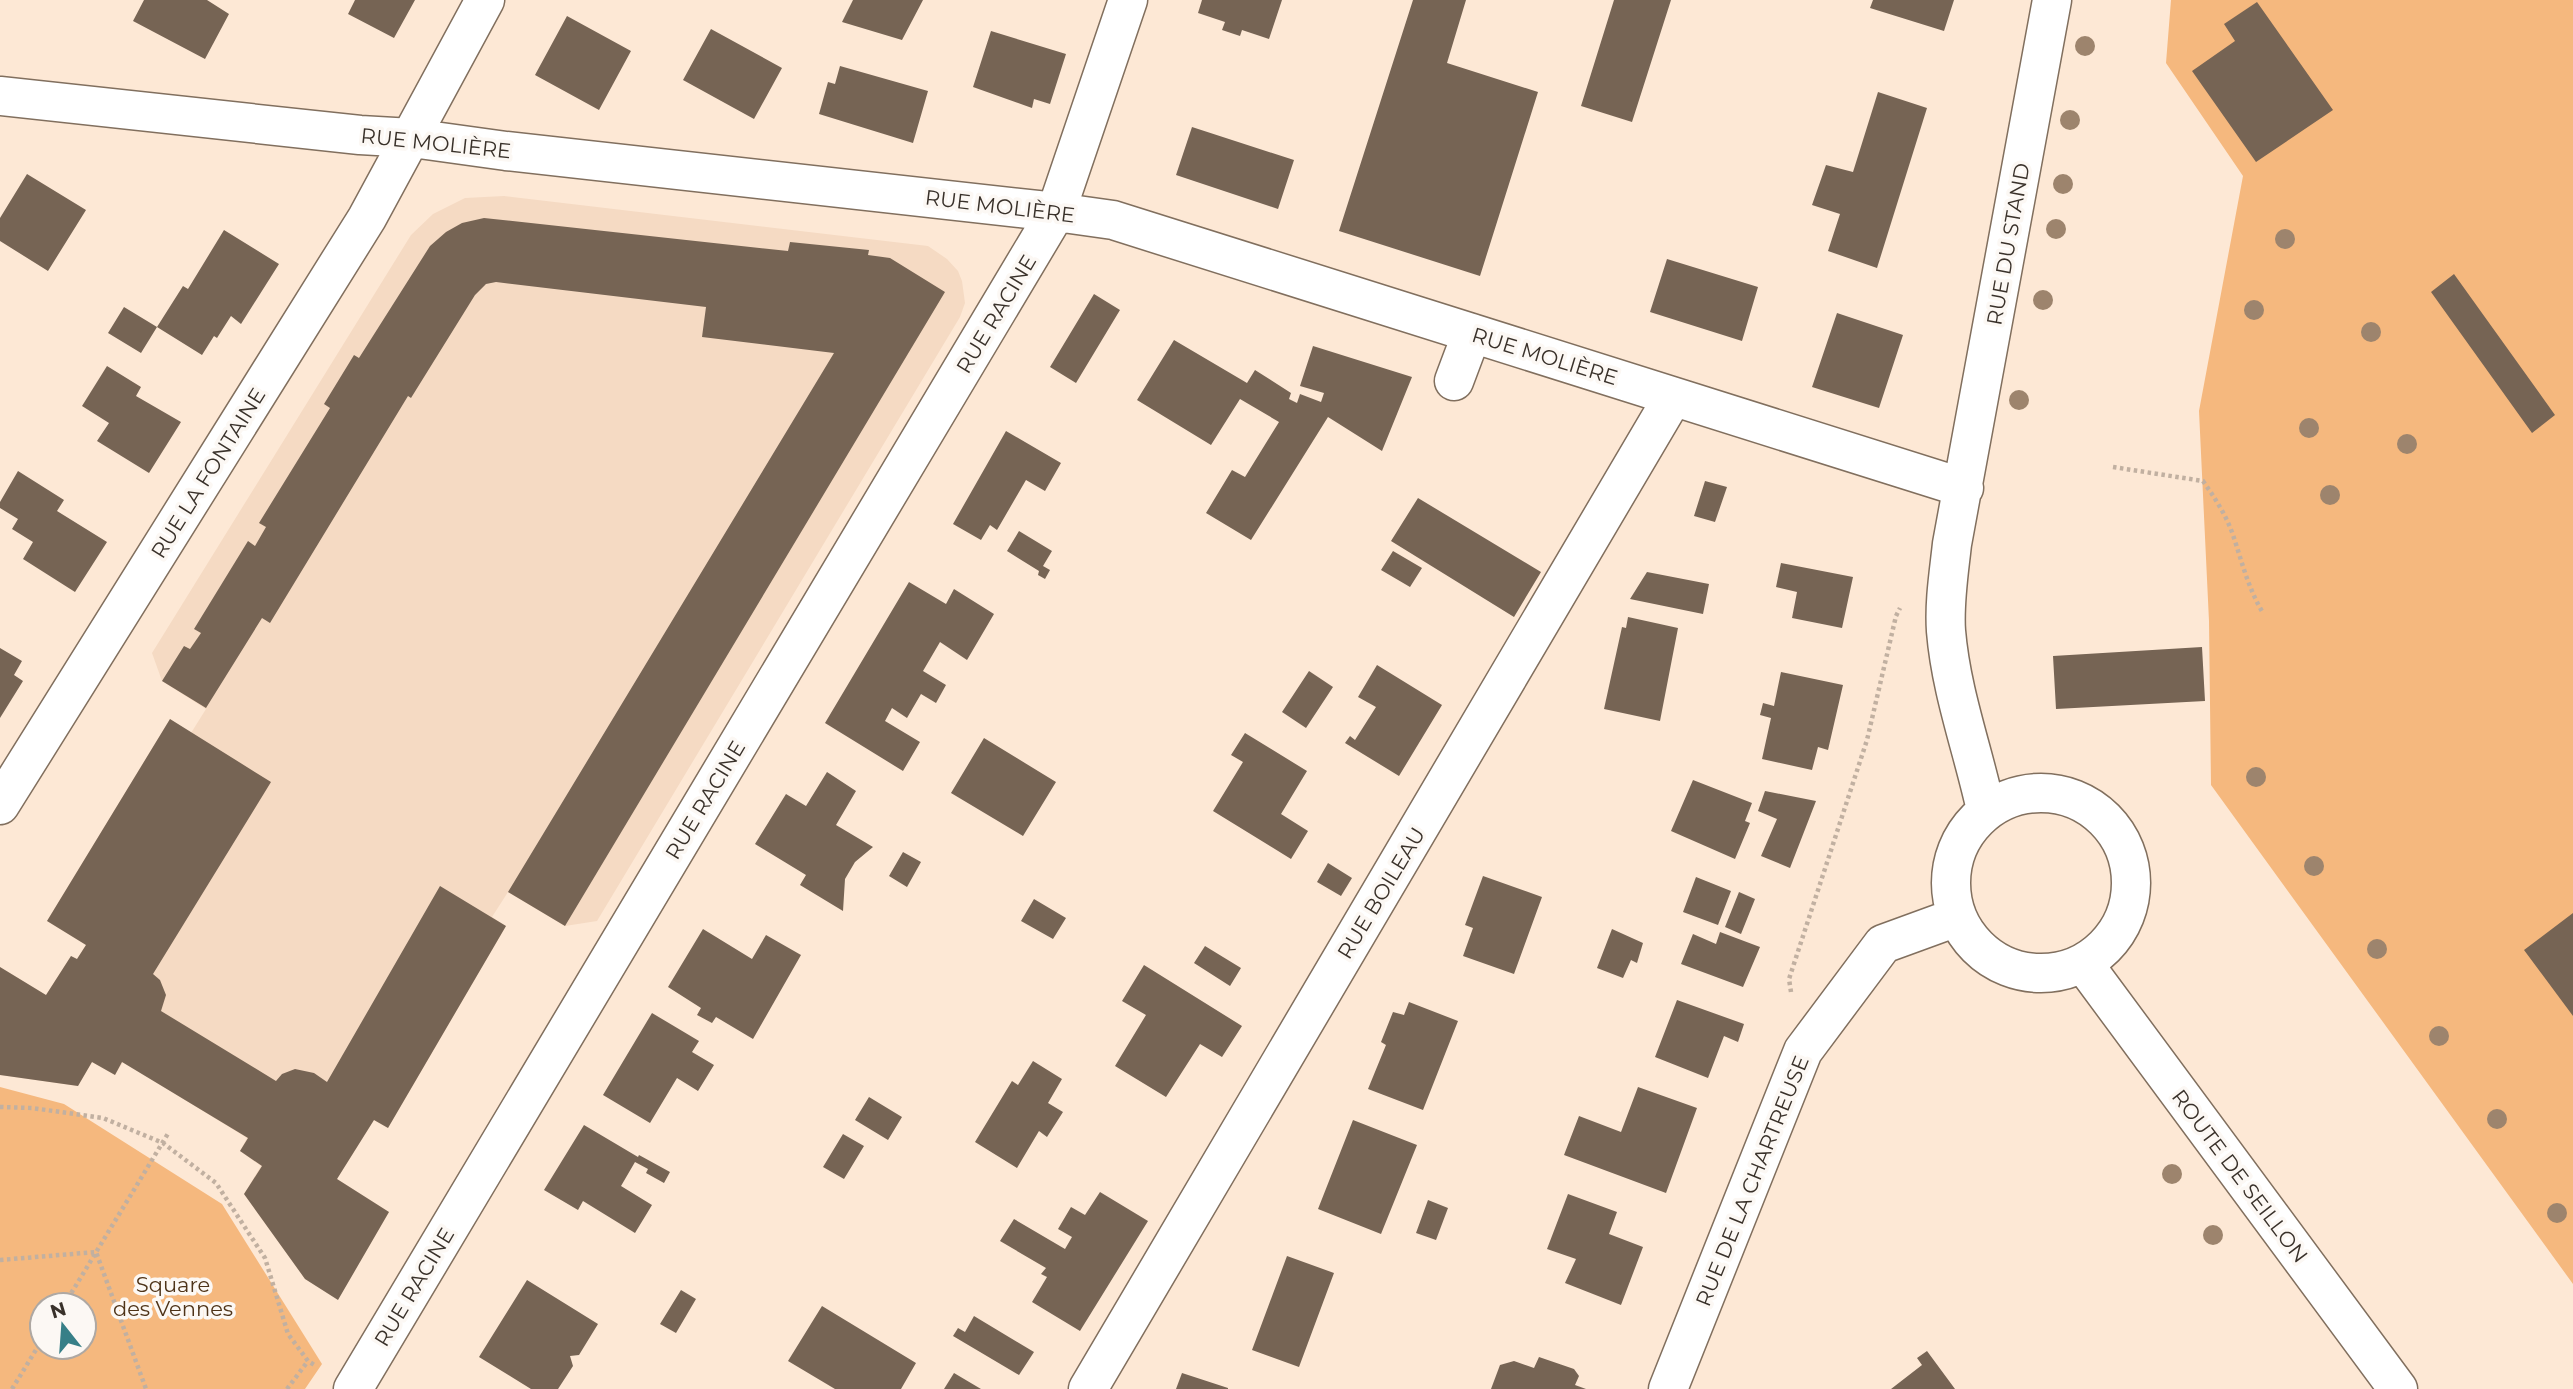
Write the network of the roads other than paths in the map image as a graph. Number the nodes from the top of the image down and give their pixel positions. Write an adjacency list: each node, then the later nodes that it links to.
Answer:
1 (485, 0): 5 (street, RUE LA FONTAINE)
2 (1129, 0): 6 (street, RUE RACINE)
3 (2052, 0): 10 (street, RUE DU STAND)
4 (0, 96): 5 (street, RUE MOLIÈRE)
5 (412, 138): 6 (street, RUE MOLIÈRE); 11 (street, RUE LA FONTAINE)
6 (1056, 212): 7 (street, RUE MOLIÈRE); 15 (street, RUE RACINE)
7 (1472, 334): 8 (street); 9 (street, RUE MOLIÈRE)
8 (1454, 381)
9 (1673, 397): 10 (street, RUE MOLIÈRE); 16 (street, RUE BOILEAU)
10 (1964, 488): 12 (street)
11 (0, 805)
12 (1986, 810): 13 (street); 14 (street)
13 (1957, 917): 14 (street); 17 (street, RUE DE LA CHARTREUSE)
14 (2083, 963): 18 (street, ROUTE DE SEILLON)
15 (354, 1389)
16 (1088, 1389)
17 (1668, 1389)
18 (2398, 1389)

